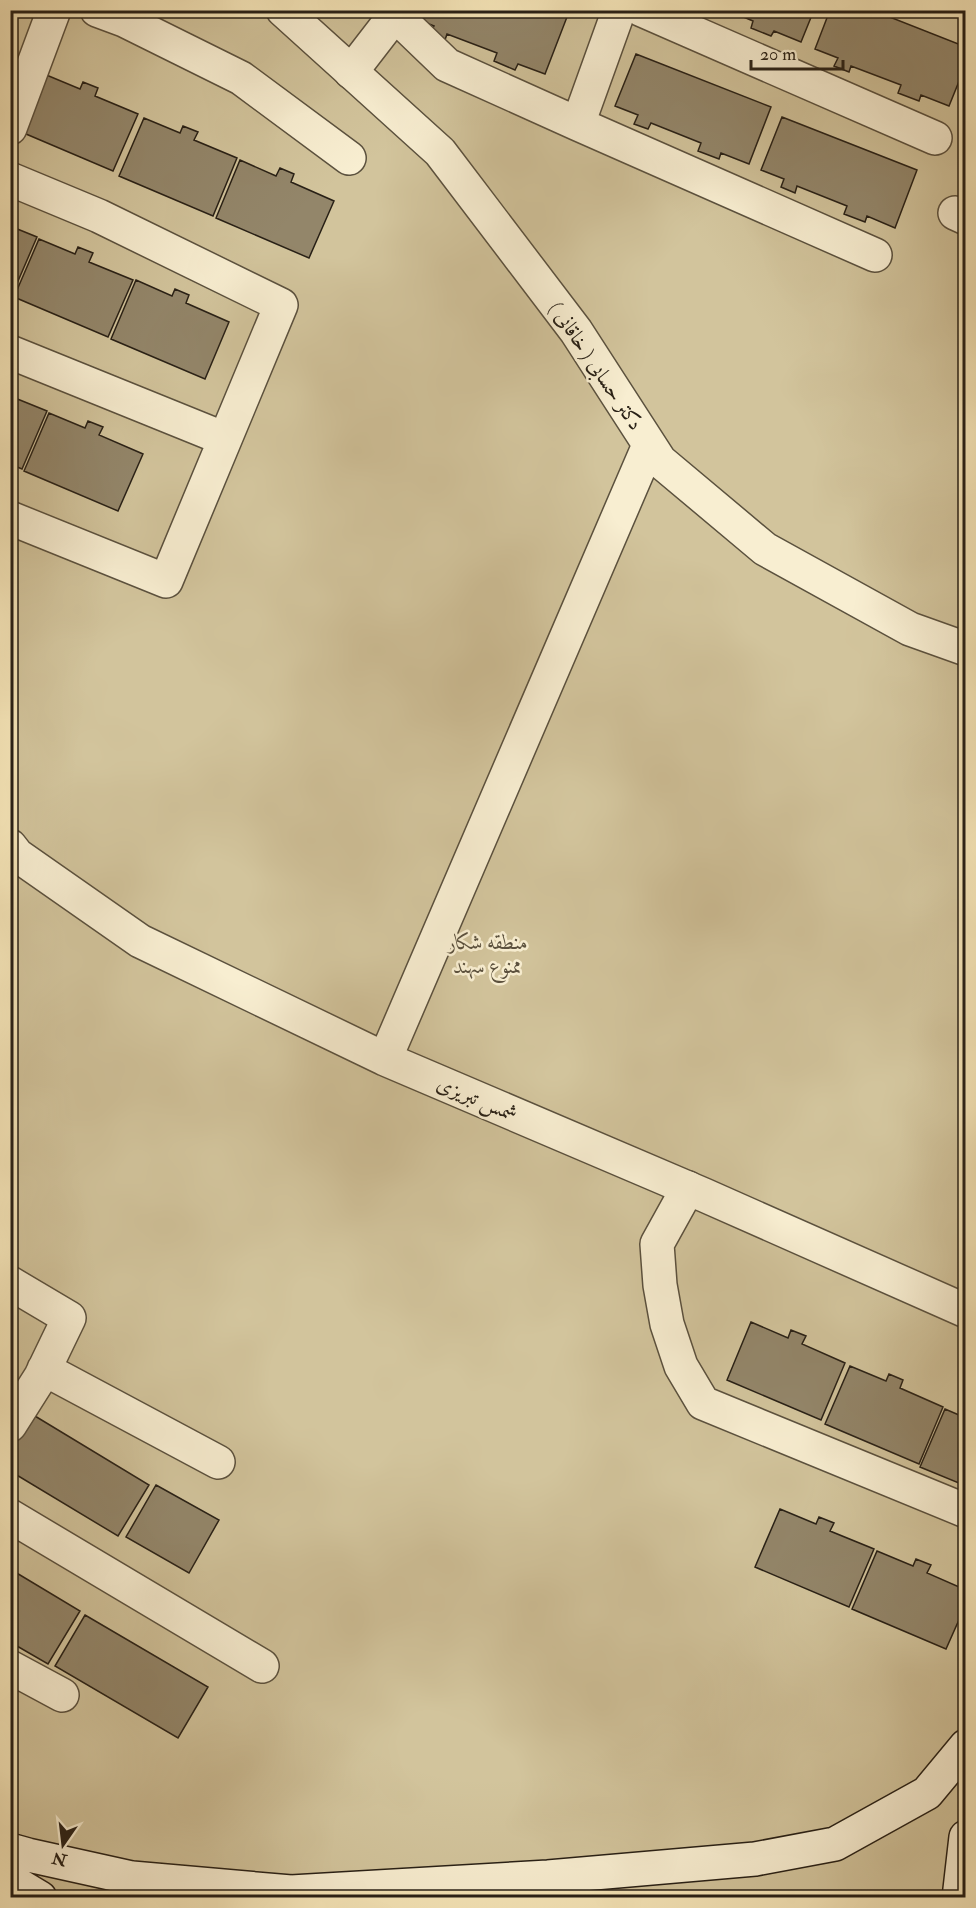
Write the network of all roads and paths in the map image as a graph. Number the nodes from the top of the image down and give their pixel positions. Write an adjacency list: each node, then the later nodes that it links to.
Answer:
1 (54, 10): 9 (street)
2 (97, 10): 11 (street)
3 (283, 10): 7 (street, دکتر حسابی ( خاقانی ))
4 (619, 10): 8 (street)
5 (642, 10): 10 (street)
6 (394, 13): 7 (street); 8 (street)
7 (351, 72): 16 (street, دکتر حسابی ( خاقانی ))
8 (578, 124): 13 (street)
9 (10, 128)
10 (935, 138)
11 (349, 158)
12 (10, 179): 15 (street)
13 (875, 255)
14 (10, 352): 15 (street)
15 (225, 439): 17 (street)
16 (649, 445): 18 (street, دکتر حسابی ( خاقانی )); 20 (street)
17 (10, 518)
18 (966, 650)
19 (10, 846): 20 (street, شمس تبریزی)
20 (385, 1059): 21 (street, شمس تبریزی)
21 (688, 1188): 23 (street, شمس تبریزی); 27 (street)
22 (10, 1283): 24 (street)
23 (966, 1311)
24 (44, 1369): 25 (street); 26 (street)
25 (10, 1425)
26 (218, 1462)
27 (966, 1511)
28 (10, 1516): 30 (street)
29 (10, 1666): 31 (street)
30 (262, 1666)
31 (62, 1695)
32 (966, 1746): 34 (street)
33 (966, 1837): 37 (street)
34 (10, 1850)
35 (10, 1880): 36 (street)
36 (40, 1898)
37 (959, 1898)

